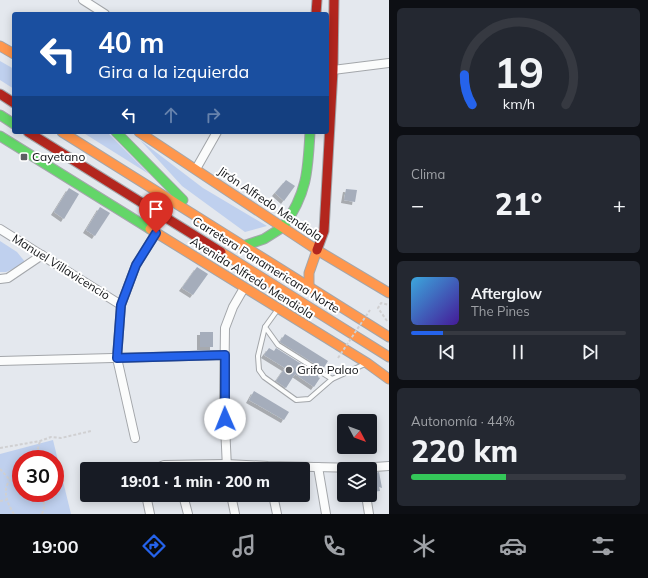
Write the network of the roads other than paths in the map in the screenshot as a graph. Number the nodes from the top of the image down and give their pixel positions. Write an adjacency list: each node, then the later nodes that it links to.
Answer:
1 (83, 0): 4 (street)
2 (316, 0): 5 (main road)
3 (334, 0): 6 (main road)
4 (101, 12)
5 (316, 12)
6 (330, 45): 10 (main road)
7 (0, 46): 8 (main road)
8 (12, 53)
9 (389, 64): 10 (street)
10 (333, 70): 28 (main road)
11 (0, 94): 12 (main road)
12 (12, 101)
13 (0, 115): 14 (main road)
14 (12, 123)
15 (31, 134): 39 (main road, Carretera Panamericana Norte)
16 (65, 134): 23 (main road, Carretera Panamericana Norte)
17 (118, 134): 23 (main road)
18 (142, 134): 22 (main road, Jirón Alfredo Mendiola)
19 (216, 134): 22 (street)
20 (310, 134): 24 (main road)
21 (0, 136): 26 (main road, Avenida Alfredo Mendiola)
22 (196, 168): 24 (main road, Jirón Alfredo Mendiola)
23 (201, 218): 27 (main road, Carretera Panamericana Norte)
24 (283, 227): 27 (main road); 28 (main road, Jirón Alfredo Mendiola)
25 (0, 229): 29 (street, Manuel Villavicencio)
26 (156, 233): 31 (main road, Avenida Alfredo Mendiola); 34 (street)
27 (243, 246): 32 (main road, Carretera Panamericana Norte)
28 (318, 250): 32 (main road); 33 (main road, Jirón Alfredo Mendiola)
29 (42, 255): 30 (street); 34 (street, Manuel Villavicencio)
30 (0, 279)
31 (244, 288): 35 (main road, Avenida Alfredo Mendiola); 38 (street)
32 (309, 288): 37 (main road, Carretera Panamericana Norte)
33 (389, 293)
34 (121, 305): 40 (street)
35 (278, 309): 36 (lane); 42 (main road, Avenida Alfredo Mendiola)
36 (265, 327): 43 (lane); 43 (lane)
37 (389, 337)
38 (225, 355): 40 (street); 46 (street)
39 (389, 357)
40 (117, 358): 41 (street); 45 (street)
41 (0, 361)
42 (366, 363): 43 (lane); 44 (main road, Avenida Alfredo Mendiola)
43 (332, 379)
44 (389, 379)
45 (134, 438)
46 (226, 462)
47 (389, 466): 51 (street)
48 (310, 467): 49 (street)
49 (318, 467): 50 (street); 61 (street)
50 (337, 467)
51 (377, 467)
52 (147, 502): 57 (street)
53 (185, 502): 58 (street)
54 (232, 502): 59 (street)
55 (274, 502): 60 (street)
56 (367, 502): 62 (street)
57 (150, 514)
58 (188, 514)
59 (235, 514)
60 (277, 514)
61 (326, 514)
62 (369, 514)

